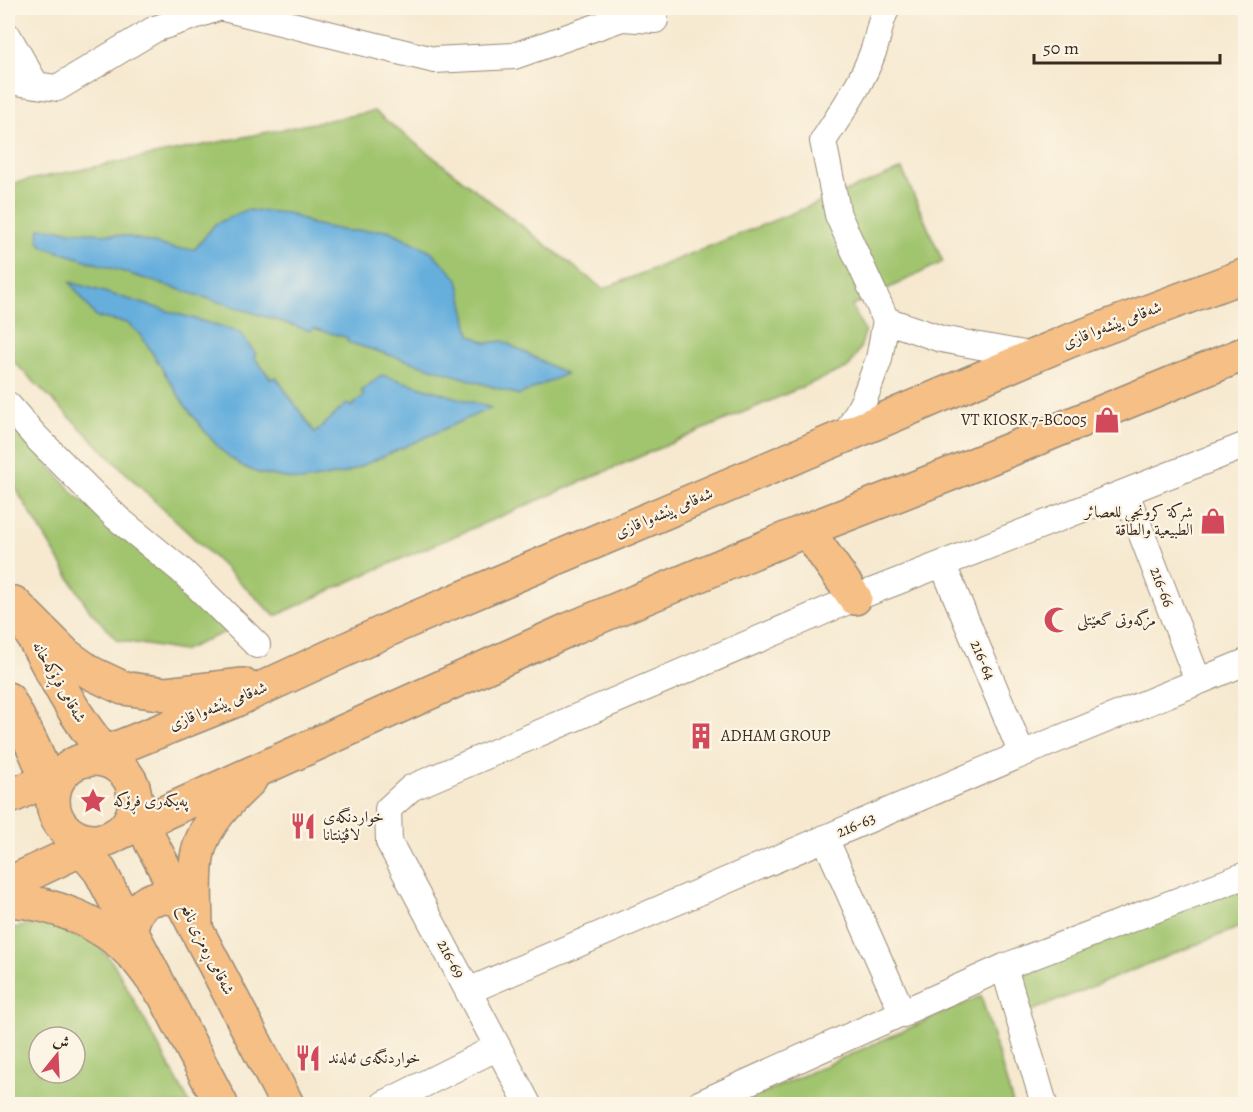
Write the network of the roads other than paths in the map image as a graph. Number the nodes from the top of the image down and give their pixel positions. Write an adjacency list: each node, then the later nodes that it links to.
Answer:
1 (218, 8): 7 (street)
2 (223, 8): 4 (street)
3 (887, 8): 9 (street)
4 (655, 20)
5 (8, 36): 7 (street)
6 (8, 81): 7 (street)
7 (36, 85)
8 (1245, 275): 11 (main road, شەقامی پێشەوا قازی)
9 (886, 320): 11 (street); 13 (street)
10 (1245, 353): 16 (main road, شەقامی پێشەوا قازی)
11 (1035, 356): 13 (main road, شەقامی پێشەوا قازی)
12 (8, 405): 20 (street)
13 (845, 436): 22 (main road, شەقامی پێشەوا قازی)
14 (1245, 445): 15 (street)
15 (1126, 493): 17 (street); 23 (street, 216-66)
16 (807, 530): 19 (main road); 26 (main road, شەقامی پێشەوا قازی)
17 (943, 566): 19 (street); 25 (street, 216-64)
18 (11, 598): 22 (main road); 28 (main road, شەقامی فڕۆکەخانە)
19 (855, 598): 37 (street, 216-69)
20 (257, 645)
21 (1245, 662): 23 (street, 216-63)
22 (280, 681): 28 (main road, شەقامی پێشەوا قازی)
23 (1198, 681): 25 (street, 216-63)
24 (8, 699): 28 (main road)
25 (1022, 754): 29 (street, 216-63)
26 (277, 761): 28 (main road, شەقامی پێشەوا قازی); 33 (main road)
27 (8, 798): 28 (main road, شەقامی پێشەوا قازی)
28 (92, 800): 31 (main road, شەقامی پێشەوا قازی); 33 (main road, شەقامی ڕەمزی نافع); 34 (main road)
29 (825, 838): 37 (street, 216-63); 38 (street)
30 (1245, 874): 35 (street)
31 (8, 884)
32 (8, 900): 36 (main road)
33 (189, 914): 34 (main road); 41 (main road, شەقامی ڕەمزی نافع)
34 (131, 929): 36 (main road)
35 (1004, 967): 38 (street); 45 (street)
36 (160, 990): 40 (main road)
37 (468, 991): 39 (street, 216-69)
38 (903, 1014): 44 (street)
39 (498, 1047): 42 (street); 43 (street, 216-69)
40 (221, 1104)
41 (287, 1104)
42 (384, 1104)
43 (528, 1104)
44 (699, 1104)
45 (1044, 1104)

